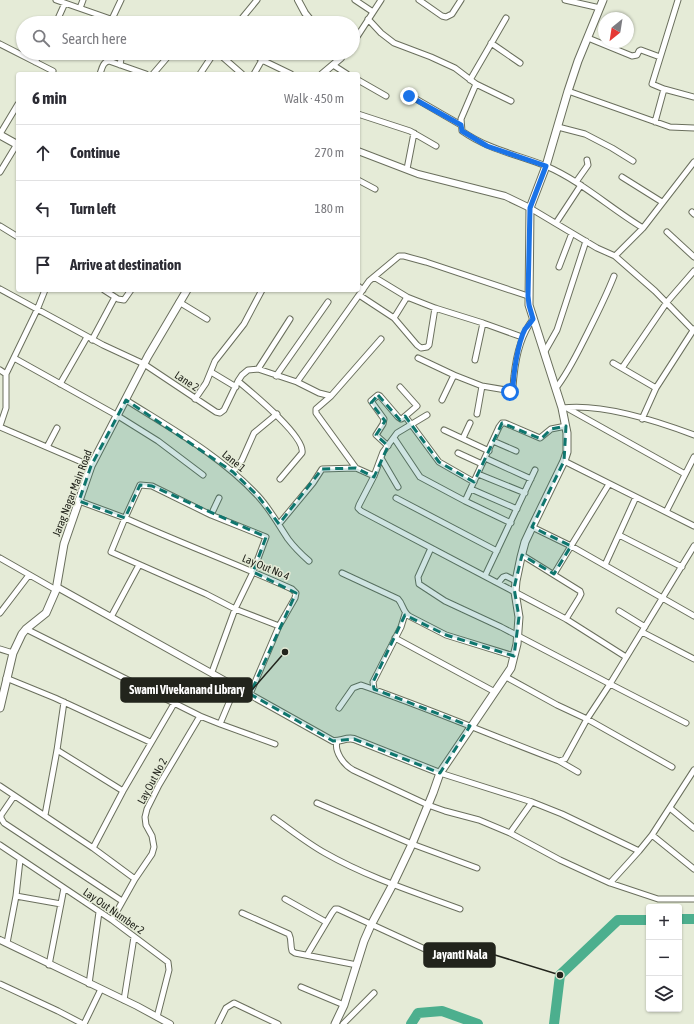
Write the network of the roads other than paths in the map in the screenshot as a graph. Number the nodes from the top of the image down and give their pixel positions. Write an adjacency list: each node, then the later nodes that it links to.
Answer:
1 (56, 0): 13 (street)
2 (83, 0): 14 (street)
3 (122, 0): 19 (street)
4 (257, 0): 20 (street)
5 (298, 0): 21 (street)
6 (355, 0): 16 (street)
7 (381, 0): 16 (street)
8 (419, 0): 9 (street)
9 (461, 0)
10 (565, 0): 15 (street)
11 (604, 0): 15 (main road)
12 (678, 0): 29 (street)
13 (64, 3): 14 (street); 17 (street)
14 (80, 8): 18 (street)
15 (600, 8): 25 (main road)
16 (373, 12): 23 (street)
17 (59, 16)
18 (103, 16)
19 (114, 16)
20 (244, 16)
21 (307, 16)
22 (506, 18): 26 (street)
23 (368, 19): 24 (street); 51 (street)
24 (360, 32)
25 (588, 38): 29 (street); 55 (main road)
26 (491, 43): 38 (street); 51 (street)
27 (0, 44): 28 (street)
28 (16, 52)
29 (660, 57): 54 (street)
30 (31, 60): 37 (street)
31 (121, 60): 39 (street)
32 (165, 60): 44 (street)
33 (209, 60): 45 (street)
34 (226, 60): 46 (street)
35 (262, 60): 47 (street); 48 (street)
36 (339, 60): 40 (street)
37 (35, 62): 41 (street)
38 (520, 63)
39 (120, 65): 42 (street); 43 (street)
40 (333, 65): 49 (street); 50 (street)
41 (53, 71)
42 (101, 72)
43 (140, 72)
44 (155, 72)
45 (201, 72)
46 (240, 72)
47 (255, 72)
48 (287, 72)
49 (324, 72)
50 (343, 72)
51 (470, 80): 53 (street)
52 (360, 81): 56 (street)
53 (476, 84): 59 (street); 63 (street)
54 (664, 89): 58 (street); 62 (street)
55 (568, 91): 62 (street); 64 (main road)
56 (386, 96)
57 (409, 96): 63 (street)
58 (694, 97)
59 (511, 101)
60 (16, 107): 67 (street)
61 (360, 115): 66 (street)
62 (655, 122): 65 (street)
63 (461, 125): 75 (street)
64 (558, 127): 73 (street); 75 (main road)
65 (694, 128)
66 (414, 133): 69 (street); 77 (street)
67 (0, 134): 68 (main road)
68 (16, 144)
69 (436, 146)
70 (16, 148): 76 (street)
71 (360, 152): 77 (street)
72 (587, 160): 80 (street)
73 (633, 161)
74 (694, 162): 82 (street)
75 (546, 166): 80 (street); 83 (main road)
76 (1, 169)
77 (407, 169): 83 (street)
78 (622, 177): 82 (street)
79 (360, 181): 81 (street)
80 (579, 184): 84 (street); 86 (street)
81 (375, 189)
82 (662, 202): 86 (street)
83 (530, 208): 84 (street); 106 (main road)
84 (556, 223): 88 (street)
85 (0, 226): 89 (street)
86 (643, 228): 91 (street)
87 (667, 232): 92 (street)
88 (572, 233): 90 (street); 93 (street)
89 (16, 235)
90 (586, 241): 91 (street); 123 (street)
91 (616, 256): 111 (street)
92 (694, 257)
93 (559, 267)
94 (694, 271): 111 (street)
95 (614, 276): 142 (street)
96 (374, 277): 99 (street); 106 (street); 108 (street)
97 (360, 288): 99 (street)
98 (0, 289): 113 (street, Lane 2)
99 (363, 290): 105 (street)
100 (44, 292): 113 (street)
101 (107, 292): 107 (street)
102 (130, 292): 107 (street)
103 (186, 292): 109 (main road, Jarag Nagar Main Road)
104 (261, 292): 132 (street)
105 (359, 295): 114 (street); 137 (street)
106 (528, 296): 117 (main road)
107 (115, 297): 121 (street)
108 (407, 297): 112 (street); 114 (street)
109 (179, 302): 115 (street); 128 (main road, Jarag Nagar Main Road)
110 (328, 302): 135 (street)
111 (667, 302): 119 (street); 129 (street)
112 (435, 308): 114 (street); 118 (street)
113 (37, 310): 121 (street, Lane 2); 124 (street)
114 (394, 318)
115 (207, 319)
116 (290, 319): 130 (street)
117 (533, 319): 120 (street); 123 (main road)
118 (484, 323): 120 (street); 126 (street)
119 (694, 330): 143 (street)
120 (522, 337): 139 (street)
121 (90, 338): 128 (street, Lane 2); 138 (street)
122 (381, 340): 144 (street)
123 (544, 353): 142 (main road)
124 (14, 358): 133 (street); 138 (street)
125 (418, 358): 134 (street)
126 (475, 360)
127 (613, 363): 129 (street)
128 (144, 364): 145 (street, Lane 2); 146 (main road, Jarag Nagar Main Road)
129 (622, 368): 143 (street)
130 (258, 369): 135 (street); 136 (street)
131 (0, 370): 133 (street)
132 (211, 372): 140 (street); 145 (street)
133 (6, 374): 156 (street)
134 (454, 375): 139 (street); 147 (street)
135 (276, 376): 137 (street)
136 (238, 381): 140 (street); 149 (street)
137 (297, 382): 144 (street)
138 (60, 384): 152 (street)
139 (482, 386): 150 (street)
140 (236, 387): 145 (street, Lane 2)
141 (400, 387): 154 (street)
142 (556, 388): 148 (main road)
143 (656, 388): 153 (street)
144 (331, 396): 175 (street)
145 (196, 399)
146 (126, 400): 152 (main road, Jarag Nagar Main Road); 177 (street, Lane 1)
147 (442, 400)
148 (564, 408): 153 (street); 157 (main road); 179 (street)
149 (276, 414): 177 (street); 183 (street)
150 (477, 414)
151 (427, 415): 154 (street)
152 (118, 416): 174 (main road, Jarag Nagar Main Road); 180 (street)
153 (642, 419): 160 (street)
154 (408, 420): 161 (street); 164 (street); 184 (street)
155 (470, 423): 162 (street)
156 (0, 426): 165 (street)
157 (566, 426): 163 (street); 172 (main road)
158 (57, 428): 165 (street)
159 (444, 430): 162 (street)
160 (694, 435)
161 (394, 438): 164 (street); 193 (street)
162 (462, 438): 166 (street)
163 (493, 441): 166 (street); 167 (street)
164 (384, 443): 170 (street)
165 (47, 446): 174 (street)
166 (489, 451): 171 (street)
167 (516, 451)
168 (458, 453): 173 (street)
169 (694, 457): 179 (street)
170 (381, 458): 181 (street); 186 (street)
171 (486, 458): 173 (street); 182 (street)
172 (564, 461): 185 (street); 201 (main road)
173 (482, 464): 178 (street)
174 (92, 466): 192 (main road, Jarag Nagar Main Road)
175 (356, 468): 181 (street); 199 (street)
176 (535, 470): 182 (street)
177 (233, 472): 199 (street, Lane 1)
178 (478, 474): 184 (street); 188 (street)
179 (685, 474): 195 (street)
180 (203, 475)
181 (372, 476): 205 (street)
182 (531, 478): 188 (street)
183 (280, 479)
184 (474, 482): 187 (street)
185 (609, 484): 189 (street); 203 (street)
186 (398, 487)
187 (471, 489): 193 (street); 194 (street)
188 (525, 493): 194 (street)
189 (636, 497): 195 (street); 202 (street)
190 (219, 498): 196 (street)
191 (396, 498): 206 (street)
192 (80, 501): 197 (street, Lay Out No 4); 220 (main road, Jarag Nagar Main Road)
193 (465, 501): 198 (street)
194 (517, 509): 198 (street)
195 (666, 512): 200 (street)
196 (211, 515): 197 (street); 213 (street)
197 (125, 518): 210 (street); 213 (street, Lay Out No 4)
198 (511, 523): 206 (street)
199 (279, 524): 209 (street, Lane 1)
200 (694, 526)
201 (532, 527): 203 (street); 207 (main road)
202 (619, 535): 211 (street); 212 (street)
203 (571, 546): 211 (street); 215 (street)
204 (694, 546): 212 (street)
205 (431, 548): 217 (street); 234 (street)
206 (497, 551): 217 (street)
207 (522, 555): 215 (street); 218 (main road)
208 (0, 558): 216 (street)
209 (309, 561)
210 (139, 564): 223 (street); 228 (street)
211 (605, 565): 222 (street)
212 (682, 567): 222 (street)
213 (254, 572): 223 (street); 230 (street, Lay Out No 4)
214 (342, 573): 226 (street)
215 (554, 574): 229 (street)
216 (29, 575): 220 (street); 225 (street)
217 (485, 576): 219 (street)
218 (516, 581): 219 (street); 221 (main road)
219 (498, 583): 221 (street)
220 (56, 589): 228 (street); 232 (main road, Jarag Nagar Main Road)
221 (515, 592): 229 (street); 234 (main road)
222 (663, 598): 227 (street); 231 (street)
223 (235, 609): 230 (street); 241 (street)
224 (619, 611): 231 (street)
225 (0, 613)
226 (405, 614): 235 (street); 238 (street)
227 (694, 616)
228 (111, 617): 241 (street)
229 (566, 619): 239 (street)
230 (279, 626): 248 (street, Lay Out No 4)
231 (645, 627): 233 (street)
232 (26, 629): 237 (main road, Jarag Nagar Main Road); 250 (street)
233 (642, 632): 239 (street); 240 (street)
234 (517, 635): 238 (main road); 244 (street)
235 (395, 638): 246 (street); 247 (street)
236 (0, 649): 237 (street)
237 (13, 653): 243 (main road, Jarag Nagar Main Road)
238 (514, 656): 242 (main road)
239 (626, 657): 244 (street)
240 (694, 659)
241 (212, 672): 245 (street)
242 (506, 677): 247 (main road); 254 (street)
243 (6, 678): 249 (street); 251 (main road, Jarag Nagar Main Road)
244 (610, 684): 254 (street); 255 (street)
245 (236, 686): 248 (street); 256 (street)
246 (371, 688): 252 (street); 257 (street)
247 (494, 692): 257 (main road)
248 (250, 694): 258 (street)
249 (64, 702): 259 (street); 261 (street)
250 (175, 702): 253 (street); 259 (street)
251 (0, 708)
252 (339, 708)
253 (200, 716): 256 (street); 286 (street, Lay Out No 2)
254 (587, 719): 262 (street); 263 (street)
255 (686, 723)
256 (220, 724): 260 (street)
257 (470, 726): 262 (street); 266 (main road)
258 (335, 741): 266 (street); 272 (street)
259 (150, 742): 268 (street)
260 (275, 744)
261 (57, 750): 268 (street); 274 (street)
262 (559, 761): 265 (street)
263 (672, 767)
264 (694, 770): 273 (street)
265 (578, 772)
266 (440, 773): 270 (street); 272 (main road)
267 (0, 786): 269 (street)
268 (123, 791): 281 (street)
269 (14, 796): 274 (street); 293 (street)
270 (532, 802): 277 (street); 282 (street)
271 (317, 803): 279 (street)
272 (428, 805): 277 (street); 279 (main road)
273 (670, 808): 276 (street); 278 (street)
274 (45, 815): 281 (street)
275 (274, 818): 288 (street)
276 (694, 828)
277 (510, 833): 287 (street)
278 (652, 835): 282 (street); 285 (street)
279 (412, 844): 284 (street); 288 (main road)
280 (0, 845): 283 (street, Lay Out Number 2)
281 (93, 848): 286 (street)
282 (639, 851): 287 (street)
283 (20, 860): 289 (street, Lay Out Number 2); 290 (street)
284 (477, 868)
285 (694, 869)
286 (135, 879): 293 (street)
287 (610, 883): 292 (street)
288 (393, 884): 295 (street); 300 (main road)
289 (64, 888): 294 (street); 296 (street, Lay Out Number 2)
290 (16, 896): 294 (street); 303 (street)
291 (285, 899): 299 (street)
292 (694, 899)
293 (122, 901): 298 (street)
294 (61, 904): 306 (street)
295 (460, 909)
296 (99, 912): 298 (street, Lay Out Number 2); 309 (street)
297 (242, 913): 305 (street)
298 (112, 920): 301 (street, Lay Out Number 2)
299 (326, 922): 300 (street); 305 (street)
300 (371, 925): 304 (street); 307 (main road)
301 (134, 937): 313 (street); 315 (street, Lay Out Number 2)
302 (0, 940): 303 (street)
303 (6, 942): 306 (street)
304 (427, 950)
305 (307, 955): 307 (street)
306 (49, 965): 309 (street)
307 (357, 965): 314 (main road)
308 (0, 984): 316 (street)
309 (89, 984): 311 (street)
310 (302, 988): 314 (street)
311 (101, 989): 313 (street); 316 (street)
312 (374, 993): 321 (street)
313 (124, 1000): 315 (street)
314 (344, 1005): 320 (main road)
315 (157, 1017): 317 (street)
316 (83, 1024)
317 (170, 1024)
318 (218, 1024): 319 (street)
319 (278, 1024)
320 (335, 1024)
321 (344, 1024)

